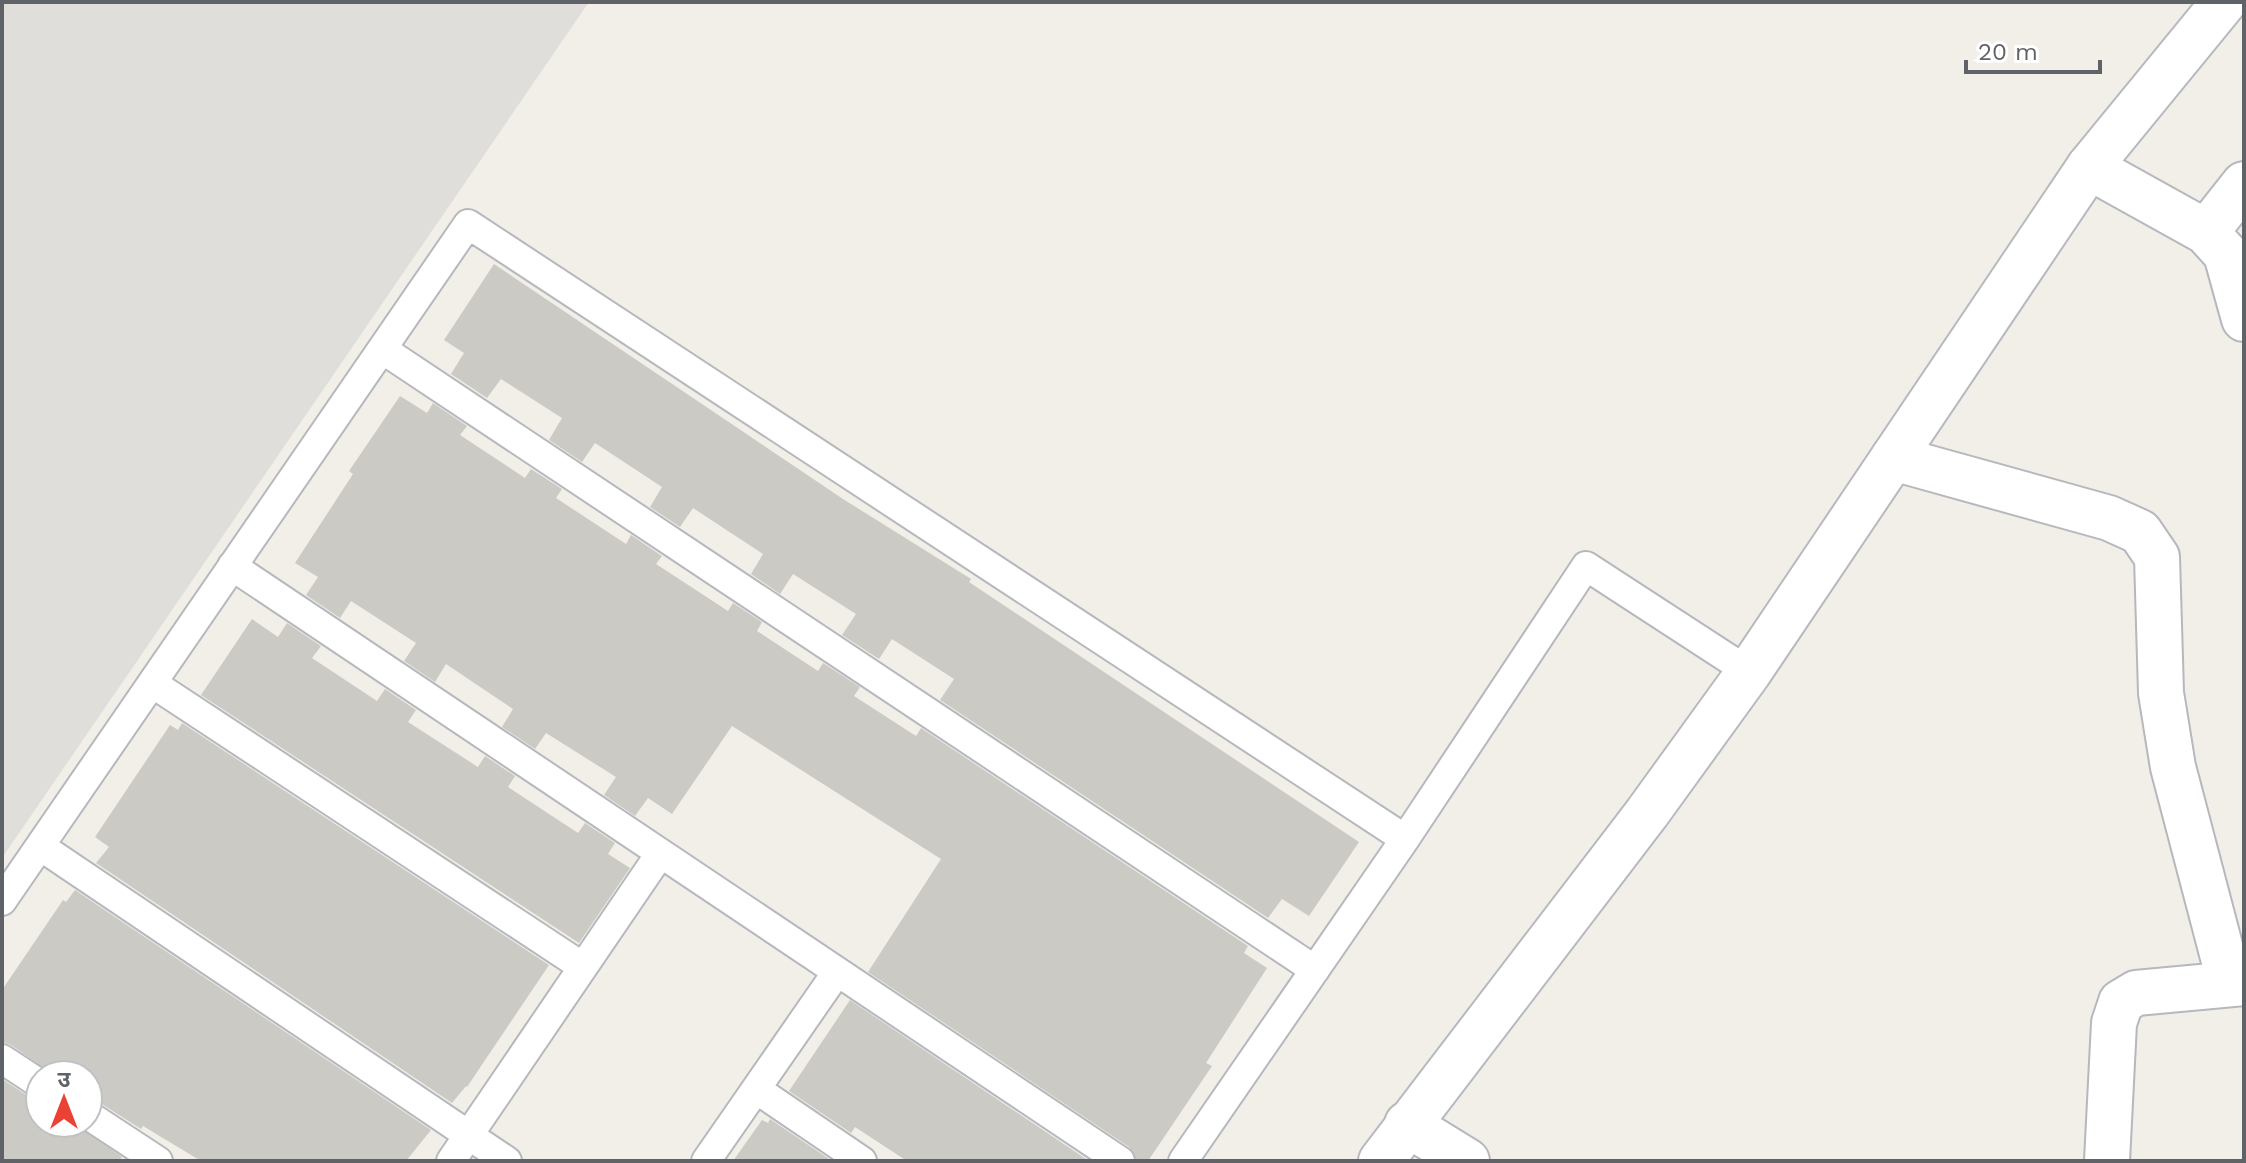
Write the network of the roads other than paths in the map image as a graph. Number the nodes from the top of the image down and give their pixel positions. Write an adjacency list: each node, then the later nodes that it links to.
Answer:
1 (2224, 2): 2 (street)
2 (2089, 167): 3 (street); 6 (street)
3 (2231, 206): 4 (street)
4 (2244, 319)
5 (382, 349): 7 (lane); 10 (lane); 15 (lane)
6 (1893, 458): 8 (street); 17 (street)
7 (232, 566): 9 (lane); 12 (lane)
8 (1749, 672): 10 (lane); 21 (street)
9 (152, 683): 11 (lane); 14 (lane)
10 (1405, 839): 15 (lane)
11 (40, 846): 13 (lane); 23 (lane)
12 (660, 854): 14 (lane); 16 (lane)
13 (2, 901)
14 (583, 967): 23 (lane)
15 (1315, 970): 30 (lane)
16 (837, 972): 20 (lane); 29 (lane)
17 (2237, 984): 33 (street)
18 (2, 1059): 19 (lane)
19 (24, 1073)
20 (756, 1089): 27 (lane); 28 (lane)
21 (1407, 1124): 31 (street); 32 (street)
22 (104, 1126): 24 (lane)
23 (469, 1135): 25 (lane); 26 (lane)
24 (158, 1161)
25 (451, 1161)
26 (507, 1161)
27 (706, 1161)
28 (862, 1161)
29 (1120, 1161)
30 (1183, 1161)
31 (1381, 1161)
32 (1467, 1161)
33 (2107, 1161)

